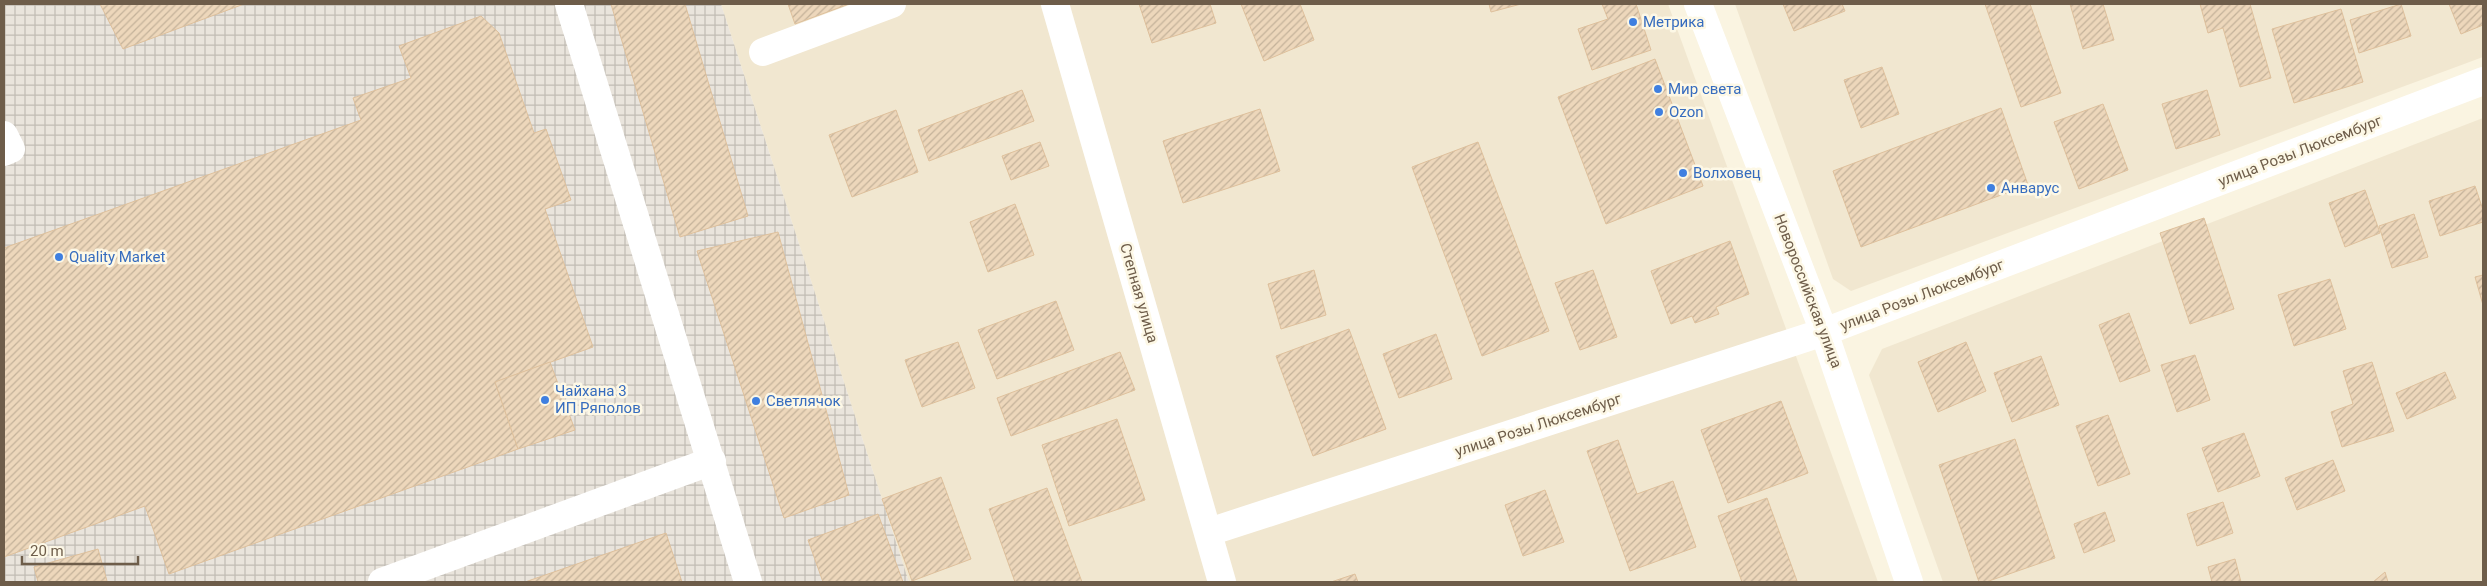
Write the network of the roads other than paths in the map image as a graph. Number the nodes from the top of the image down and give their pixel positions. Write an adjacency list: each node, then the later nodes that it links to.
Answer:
1 (569, 4): 10 (street)
2 (892, 4): 5 (street)
3 (1054, 4): 11 (street, Степная улица)
4 (1698, 4): 9 (street, Новороссийская улица)
5 (763, 52)
6 (2483, 81): 9 (street, улица Розы Люксембург)
7 (4, 135): 8 (street)
8 (4, 152)
9 (1824, 332): 11 (street, улица Розы Люксембург); 15 (street, Новороссийская улица)
10 (712, 461): 12 (street); 13 (street)
11 (1209, 532): 14 (street, Степная улица)
12 (382, 582)
13 (748, 582)
14 (1222, 582)
15 (1909, 582)

